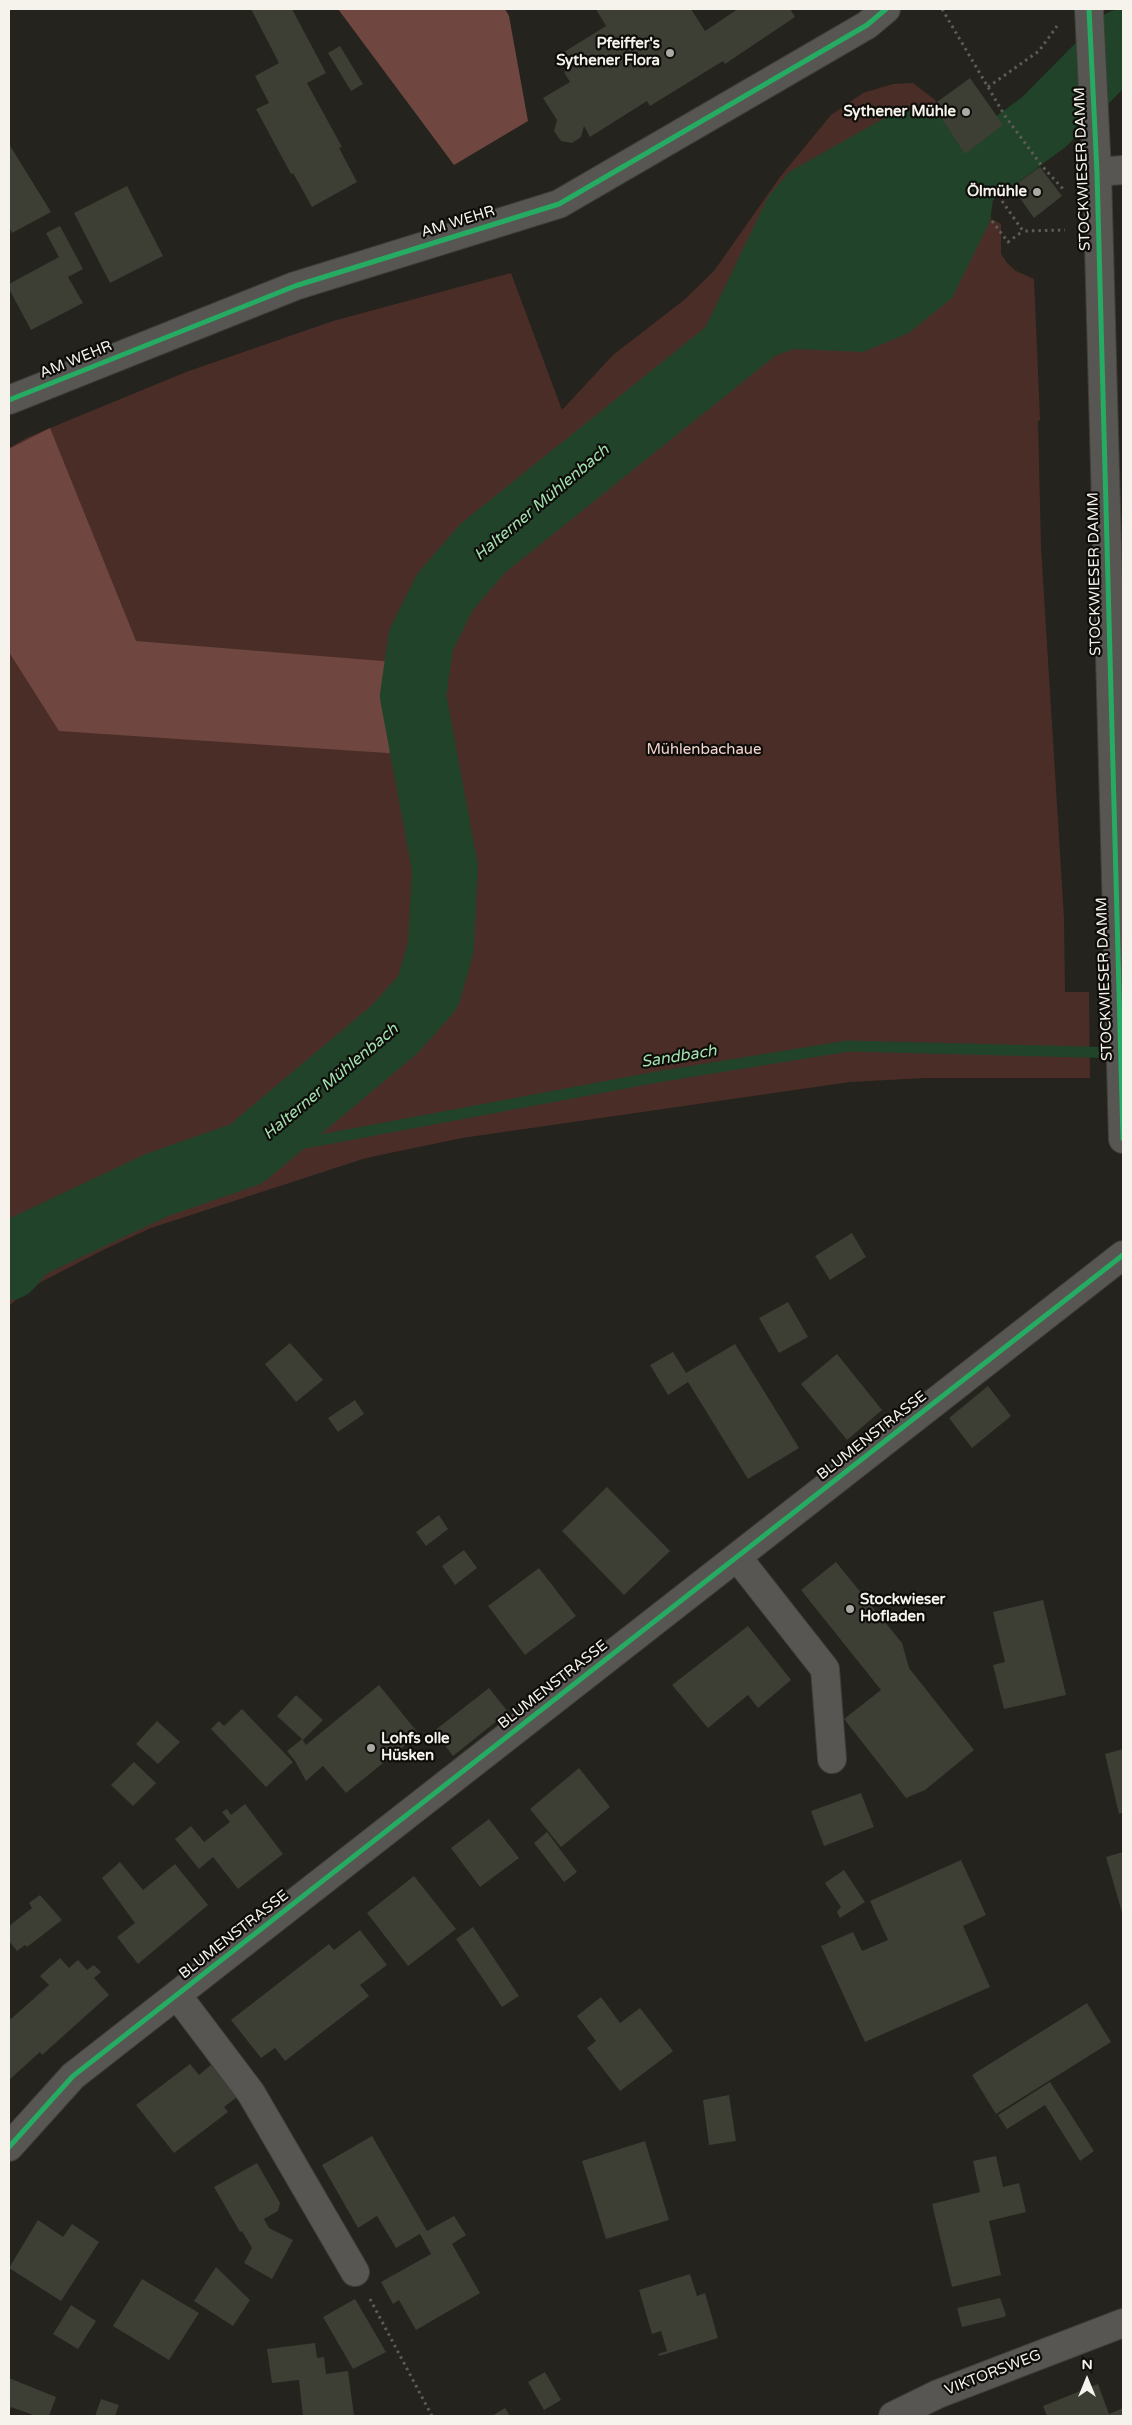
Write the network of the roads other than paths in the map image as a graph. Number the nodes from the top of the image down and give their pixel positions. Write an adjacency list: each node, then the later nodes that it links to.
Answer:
1 (886, 9): 5 (street, AM WEHR)
2 (1089, 13): 4 (street, STOCKWIESER DAMM)
3 (1123, 170): 4 (street)
4 (1097, 172): 6 (street, STOCKWIESER DAMM)
5 (9, 400)
6 (1123, 1139)
7 (1123, 1255): 8 (street, BLUMENSTRASSE)
8 (737, 1557): 9 (street); 10 (street, BLUMENSTRASSE)
9 (832, 1759)
10 (177, 1995): 11 (street, BLUMENSTRASSE); 12 (street, BLUMENSTRASSE)
11 (9, 2147)
12 (355, 2272)
13 (1123, 2323): 14 (street, VIKTORSWEG)
14 (893, 2416)

